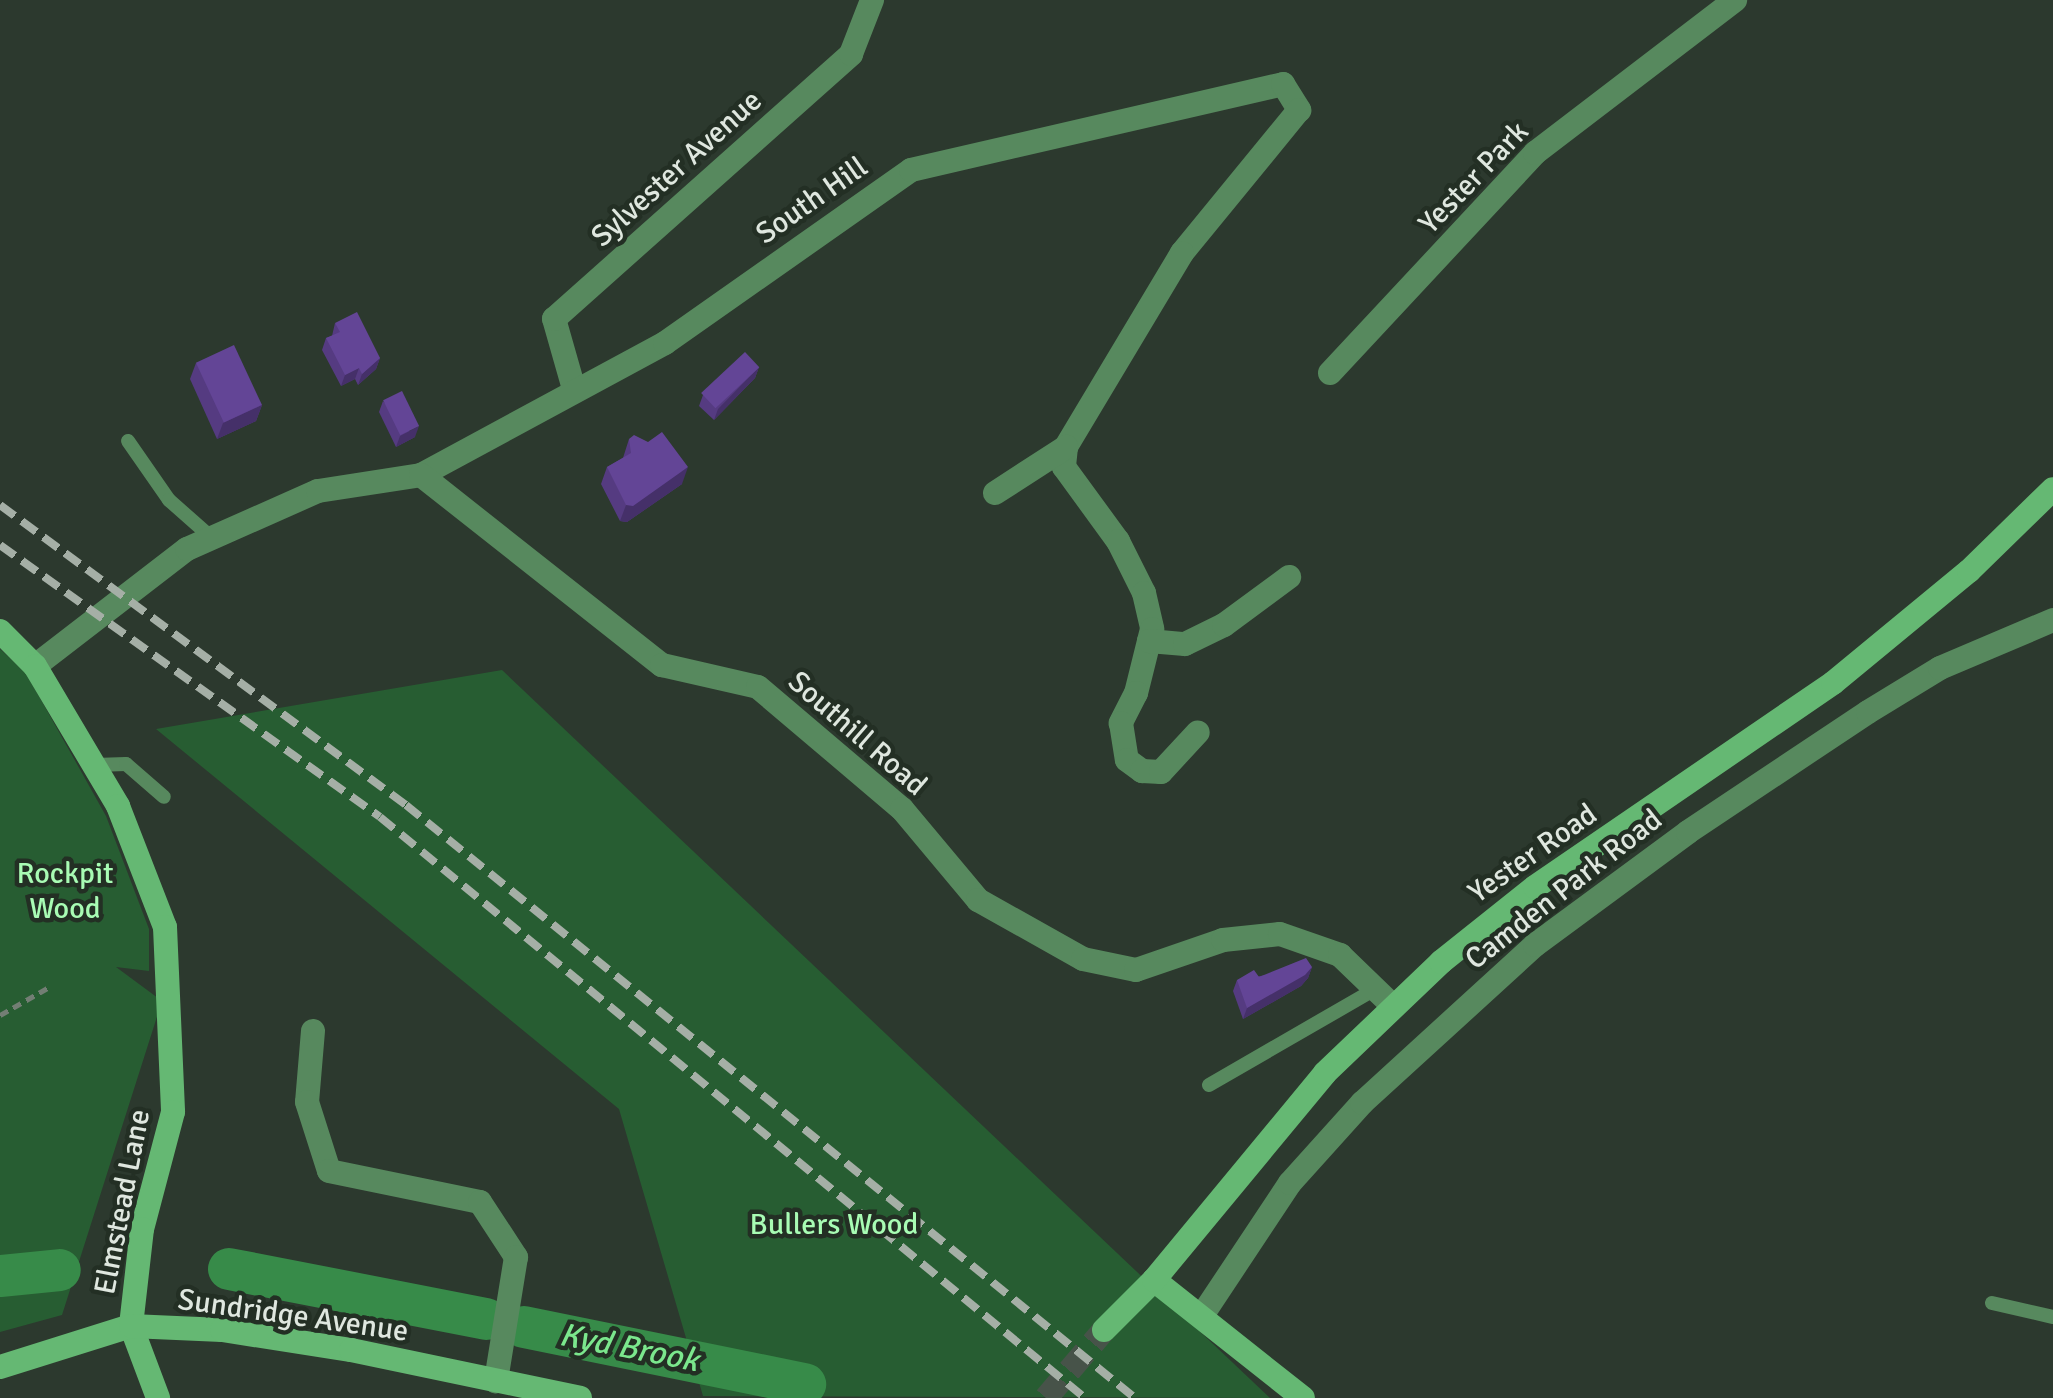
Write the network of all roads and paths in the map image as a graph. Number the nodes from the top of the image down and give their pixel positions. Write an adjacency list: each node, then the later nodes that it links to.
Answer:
1 (872, 0): 4 (street, Sylvester Avenue)
2 (1735, 0): 3 (street, Yester Park)
3 (1330, 373)
4 (574, 389): 6 (street, South Hill); 7 (street, South Hill)
5 (128, 441): 10 (lane)
6 (1066, 447): 9 (street); 14 (street)
7 (421, 476): 10 (street); 20 (street, Southill Road)
8 (2053, 489): 20 (street, Yester Road)
9 (995, 493)
10 (212, 538): 15 (street)
11 (1289, 578): 14 (street)
12 (2053, 620): 26 (street, Camden Park Road)
13 (0, 631): 15 (street, Elmstead Lane)
14 (1150, 641): 16 (street)
15 (35, 665): 17 (street, Elmstead Lane)
16 (1198, 732)
17 (95, 766): 18 (lane); 28 (street, Elmstead Lane)
18 (164, 797)
19 (49, 987): 21 (path)
20 (1384, 997): 23 (lane); 24 (street, Yester Road)
21 (0, 1016)
22 (313, 1031): 31 (street)
23 (1209, 1085)
24 (1154, 1280): 26 (street); 29 (street, Yester Road)
25 (1992, 1303): 27 (lane)
26 (1203, 1314): 34 (street)
27 (2053, 1317)
28 (131, 1326): 30 (street, Sundridge Avenue); 31 (street, Sundridge Avenue); 32 (street)
29 (1104, 1330)
30 (0, 1367)
31 (496, 1381): 33 (street, Sundridge Avenue)
32 (158, 1398)
33 (580, 1398)
34 (1303, 1398)

